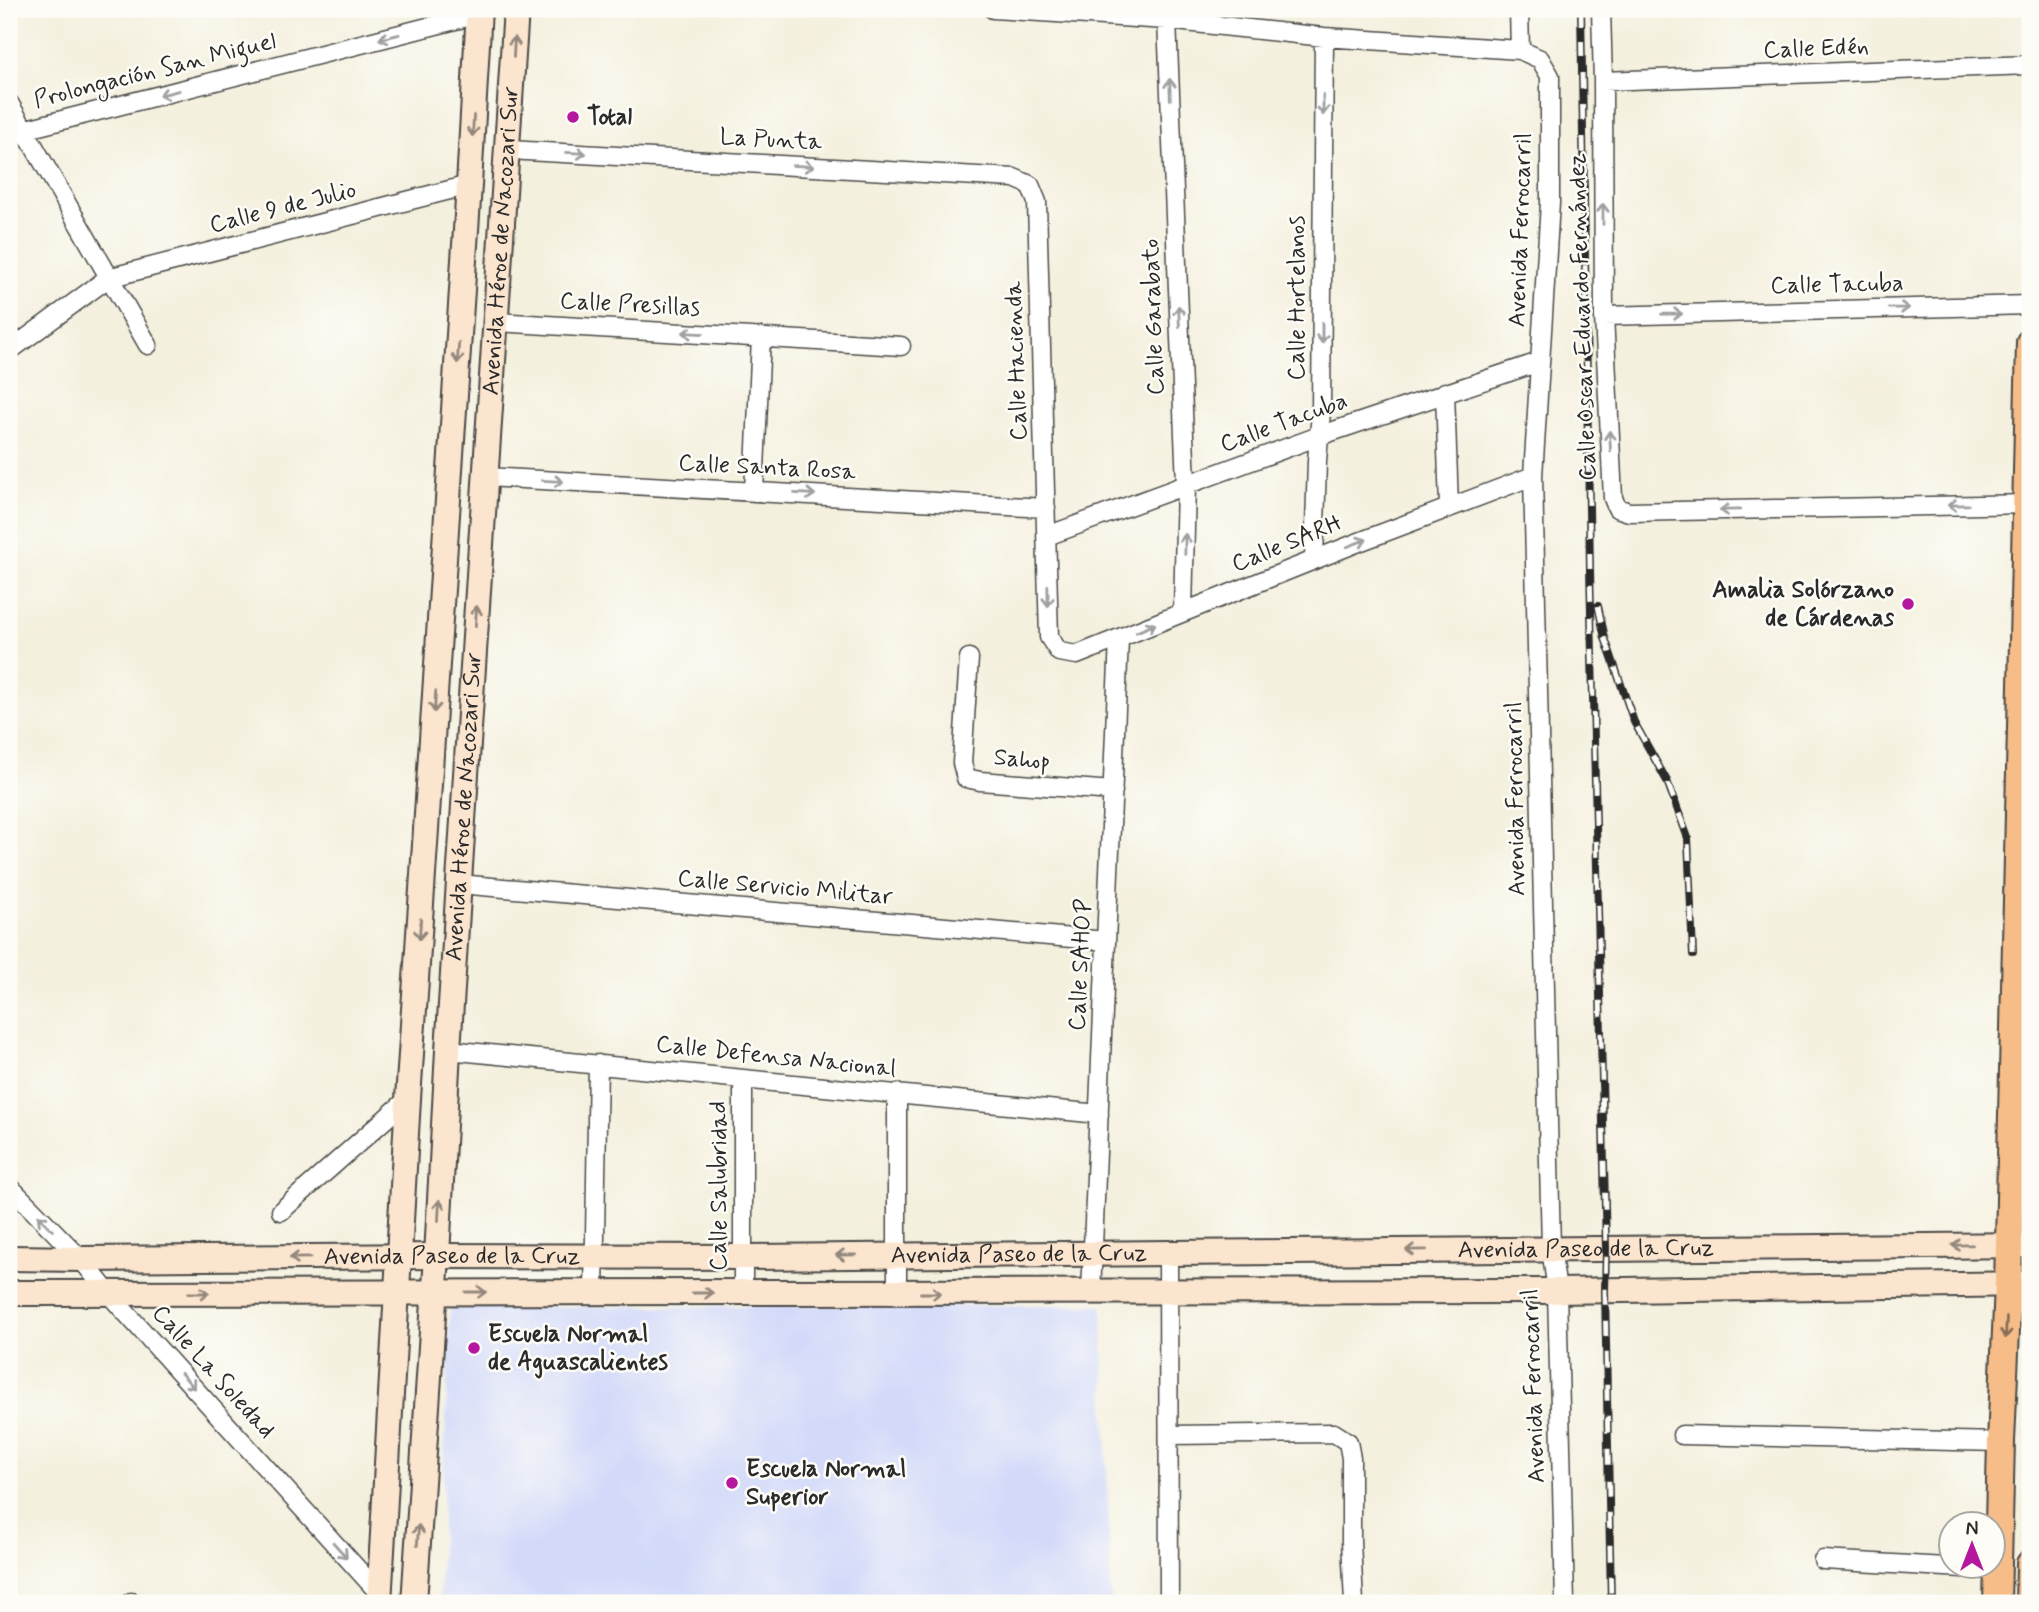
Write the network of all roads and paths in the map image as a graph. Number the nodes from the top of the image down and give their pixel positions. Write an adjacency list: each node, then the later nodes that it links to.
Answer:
1 (516, 9): 13 (main road, Avenida Héroe de Nacozari Sur, one-way to 1)
2 (993, 9): 6 (street)
3 (1519, 9): 8 (street)
4 (1601, 9): 10 (street, Calle Oscar Eduardo Fernández)
5 (479, 11): 12 (street, Prolongación San Miguel, one-way to 12); 14 (main road, Avenida Héroe de Nacozari Sur, one-way to 14)
6 (1167, 20): 7 (street); 30 (street, Calle Garabato, one-way to 6)
7 (1324, 37): 8 (street); 27 (street, Calle Hortelanos, one-way to 27)
8 (1520, 50): 25 (street, Avenida Ferrocarril)
9 (2030, 65): 10 (street, Calle Edén)
10 (1603, 81): 18 (street, Calle Oscar Eduardo Fernández, one-way to 10)
11 (9, 103): 12 (street)
12 (16, 135): 16 (street)
13 (508, 150): 15 (street, La Punta, one-way to 15); 19 (main road, Avenida Héroe de Nacozari Sur)
14 (470, 185): 16 (street, Calle 9 de Julio); 48 (main road, Avenida Héroe de Nacozari Sur, one-way to 48)
15 (1030, 185): 34 (street, Calle Hacienda)
16 (108, 278): 22 (street); 24 (street)
17 (2030, 304): 18 (street, Calle Tacuba, one-way to 17)
18 (1604, 316): 32 (street, Calle Oscar Eduardo Fernández, one-way to 18)
19 (497, 322): 20 (street, Calle Presillas, one-way to 19); 29 (main road, Avenida Héroe de Nacozari Sur)
20 (761, 337): 23 (street, Calle Presillas); 31 (street)
21 (2030, 342): 32 (main road)
22 (148, 345)
23 (901, 346)
24 (9, 351)
25 (1539, 362): 26 (street, Calle Tacuba); 28 (street, Avenida Ferrocarril)
26 (1445, 393): 27 (street, Calle Tacuba); 33 (street)
27 (1319, 436): 30 (street, Calle Tacuba); 36 (street, Calle Hortelanos)
28 (1534, 476): 33 (street, Calle SARH); 53 (street, Avenida Ferrocarril)
29 (485, 477): 31 (street, Calle Santa Rosa, one-way to 31); 42 (main road, Avenida Héroe de Nacozari Sur, one-way to 29)
30 (1186, 484): 35 (street, Calle Tacuba); 37 (street, Calle Garabato, one-way to 30)
31 (754, 492): 34 (street, Calle Santa Rosa, one-way to 34)
32 (2028, 504): 52 (main road)
33 (1449, 507): 36 (street, Calle SARH, one-way to 33)
34 (1046, 508): 35 (street, Calle Hacienda)
35 (1047, 536): 39 (street, Calle Hacienda, one-way to 39)
36 (1314, 560): 37 (street, Calle SARH)
37 (1183, 612): 38 (street, Calle SARH, one-way to 37)
38 (1119, 639): 39 (street, Calle SARH); 41 (street, Calle SAHOP)
39 (1059, 652)
40 (969, 658): 41 (street, Sahop)
41 (1113, 791): 43 (street, Calle SAHOP)
42 (459, 884): 43 (street, Calle Servicio Militar); 44 (main road, Avenida Héroe de Nacozari Sur)
43 (1106, 941): 49 (street, Calle SAHOP)
44 (448, 1050): 45 (street, Calle Defensa Nacional); 58 (main road, Avenida Héroe de Nacozari Sur, one-way to 44)
45 (598, 1064): 46 (street, Calle Defensa Nacional); 59 (street)
46 (743, 1079): 47 (street, Calle Defensa Nacional); 60 (street, Calle Salubridad)
47 (897, 1093): 49 (street, Calle Defensa Nacional); 56 (street)
48 (408, 1099): 51 (street); 57 (main road, Avenida Héroe de Nacozari Sur)
49 (1099, 1114): 55 (street, Calle SAHOP)
50 (9, 1186): 62 (street, Calle La Soledad, one-way to 50)
51 (281, 1211)
52 (2020, 1245): 53 (main road, Avenida Paseo de la Cruz, one-way to 53); 63 (main road)
53 (1551, 1248): 54 (main road, Avenida Paseo de la Cruz, one-way to 54); 64 (street, Avenida Ferrocarril)
54 (1168, 1252): 55 (main road, Avenida Paseo de la Cruz); 72 (street)
55 (1092, 1253): 56 (main road, Avenida Paseo de la Cruz); 71 (street, Calle SAHOP)
56 (898, 1255): 60 (main road, Avenida Paseo de la Cruz, one-way to 60); 70 (street)
57 (399, 1256): 58 (main road, Avenida Paseo de la Cruz); 62 (main road, Avenida Paseo de la Cruz, one-way to 62); 65 (main road, Avenida Héroe de Nacozari Sur)
58 (437, 1256): 59 (main road, Avenida Paseo de la Cruz); 66 (main road, Avenida Héroe de Nacozari Sur)
59 (596, 1256): 60 (main road, Avenida Paseo de la Cruz); 68 (street)
60 (744, 1256): 69 (street, Calle Salubridad)
61 (9, 1258): 62 (main road, Avenida Paseo de la Cruz)
62 (81, 1259): 73 (street, Calle La Soledad)
63 (2019, 1284): 64 (main road, Avenida Paseo de la Cruz); 76 (main road, one-way to 76)
64 (1557, 1291): 72 (main road, Avenida Paseo de la Cruz); 86 (street, Avenida Ferrocarril)
65 (397, 1292): 66 (main road, Avenida Paseo de la Cruz); 73 (main road, Avenida Paseo de la Cruz, one-way to 65); 82 (main road, Avenida Héroe de Nacozari Sur)
66 (434, 1292): 68 (main road, Avenida Paseo de la Cruz, one-way to 68); 83 (main road, Avenida Héroe de Nacozari Sur, one-way to 66)
67 (9, 1293): 73 (main road, Avenida Paseo de la Cruz)
68 (594, 1293): 69 (main road, Avenida Paseo de la Cruz, one-way to 69)
69 (743, 1293): 70 (main road, Avenida Paseo de la Cruz)
70 (897, 1293): 71 (main road, Avenida Paseo de la Cruz, one-way to 71)
71 (1091, 1293): 72 (main road, Avenida Paseo de la Cruz)
72 (1169, 1293): 74 (street)
73 (109, 1294): 82 (street, Calle La Soledad, one-way to 82)
74 (1169, 1435): 84 (street); 85 (street)
75 (1682, 1435): 76 (street)
76 (2001, 1442): 77 (main road)
77 (1999, 1510)
78 (1823, 1560): 80 (street)
79 (2030, 1564): 88 (main road)
80 (1938, 1567)
81 (1998, 1580): 87 (main road)
82 (379, 1598)
83 (414, 1603)
84 (1169, 1603)
85 (1354, 1603)
86 (1565, 1603)
87 (1997, 1603)
88 (2029, 1603)

